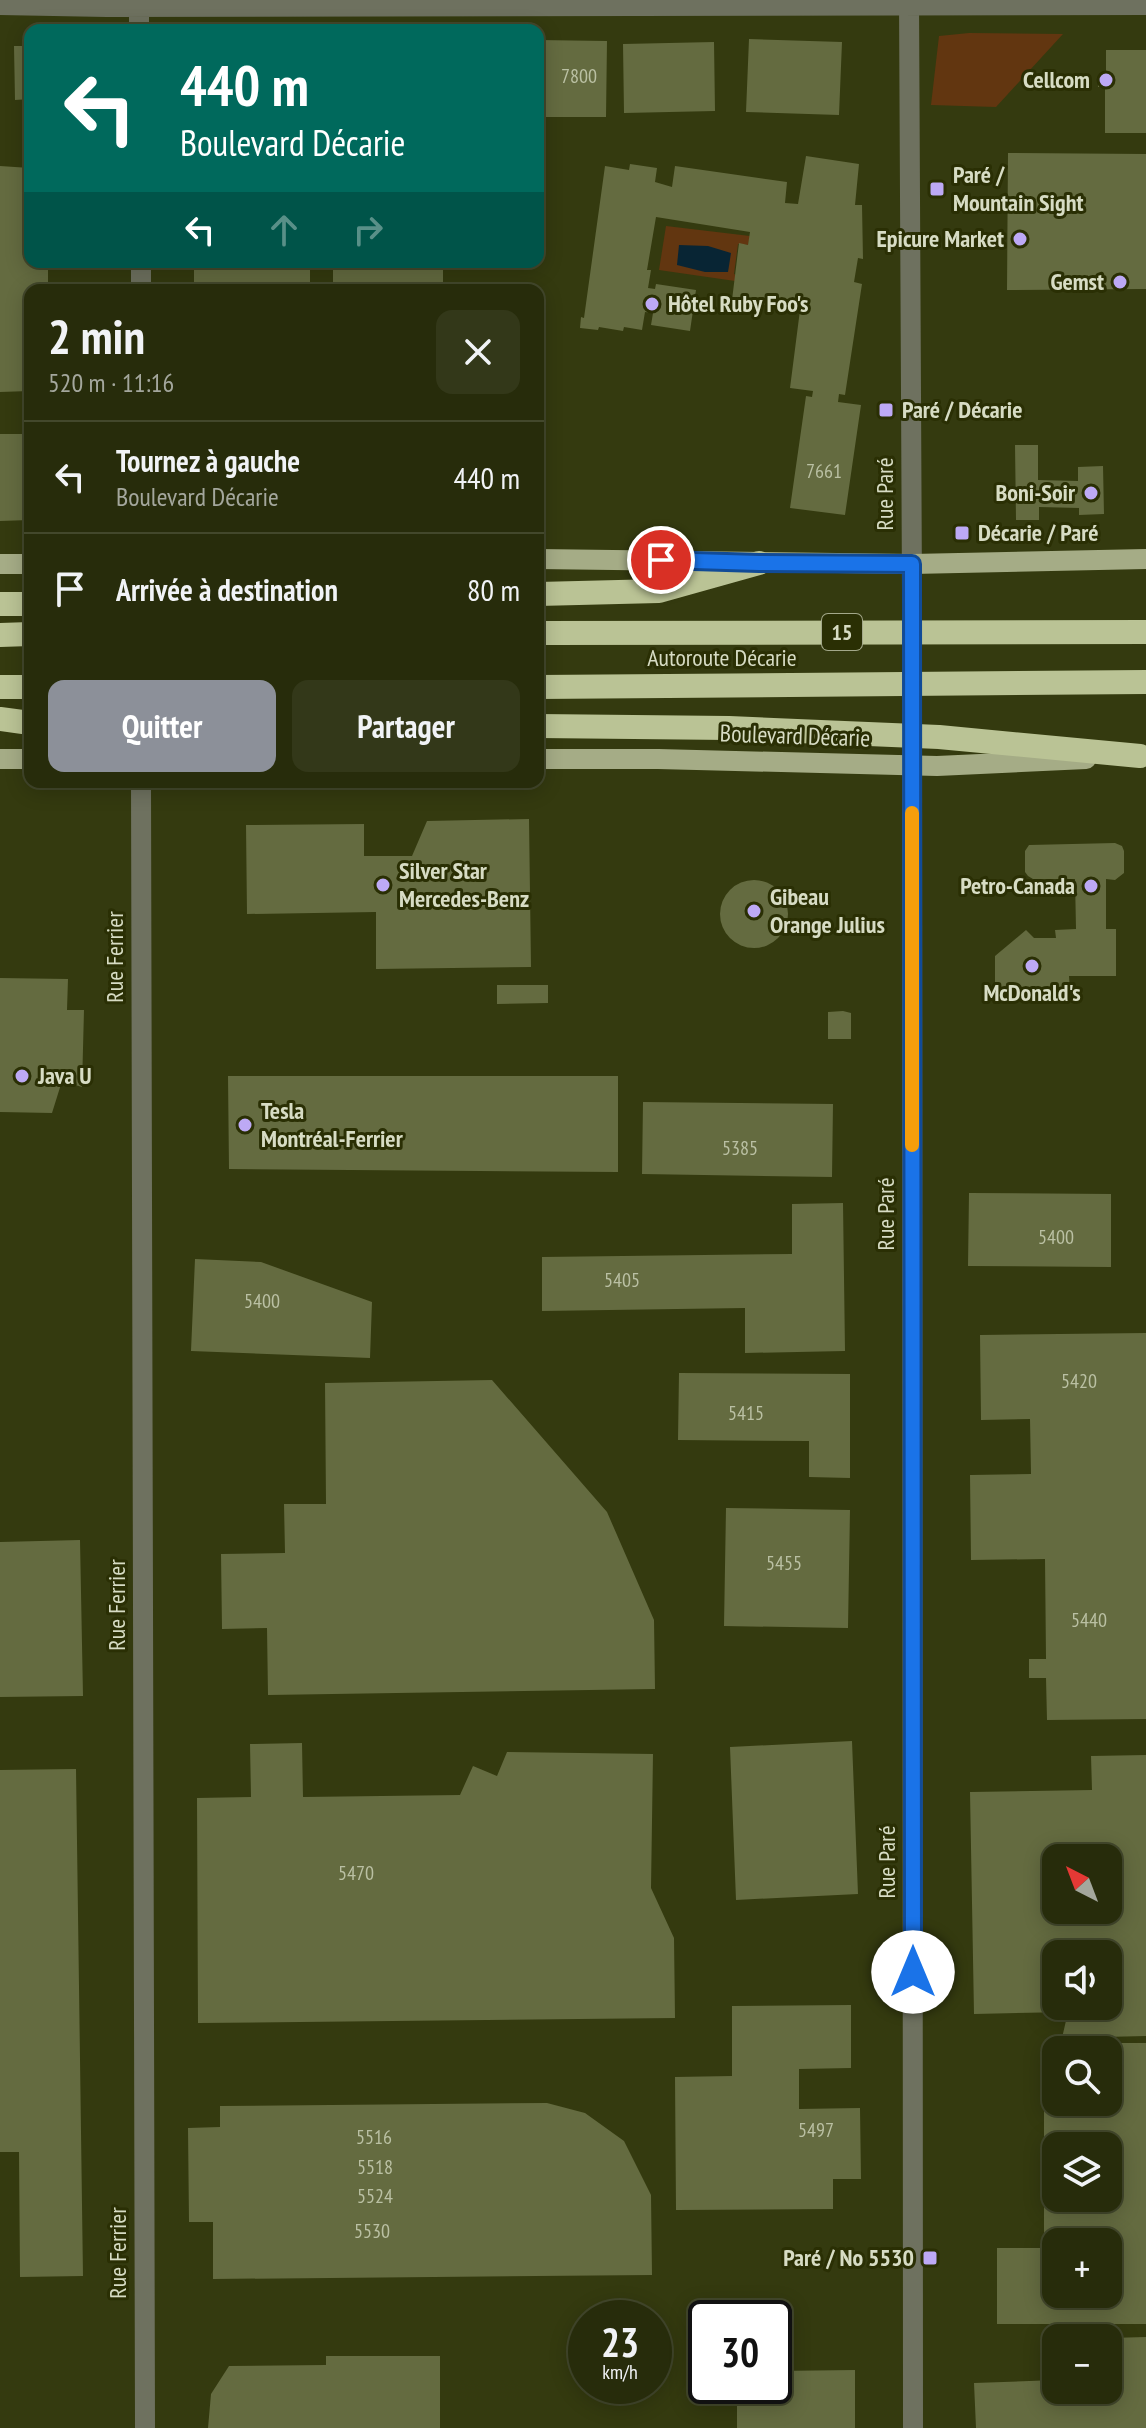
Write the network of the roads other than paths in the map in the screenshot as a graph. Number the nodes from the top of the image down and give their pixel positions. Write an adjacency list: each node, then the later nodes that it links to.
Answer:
1 (909, 3): 2 (street); 4 (street); 11 (street, Rue Paré)
2 (1138, 4)
3 (0, 5): 4 (street)
4 (139, 7): 5 (street)
5 (139, 24)
6 (544, 559): 8 (main road)
7 (1146, 559): 11 (main road)
8 (759, 563): 11 (main road); 12 (highway)
9 (0, 564): 10 (main road)
10 (24, 564)
11 (912, 564): 26 (street, Rue Paré, bridge)
12 (544, 594)
13 (0, 604): 14 (highway)
14 (24, 604)
15 (1146, 632): 16 (highway, Autoroute Décarie / 15)
16 (544, 633)
17 (24, 634): 18 (highway)
18 (0, 635)
19 (1146, 682): 22 (highway, Autoroute Décarie / 15)
20 (0, 687): 21 (highway)
21 (24, 687)
22 (544, 687)
23 (0, 719): 24 (highway)
24 (24, 722)
25 (544, 726): 26 (highway)
26 (912, 729): 27 (highway); 31 (street, Rue Paré)
27 (1143, 756): 31 (main road, Boulevard Décarie)
28 (0, 759): 29 (main road)
29 (24, 759)
30 (544, 759): 31 (main road, Boulevard Décarie)
31 (912, 765): 34 (street, Rue Paré)
32 (141, 788): 33 (street, Rue Ferrier)
33 (145, 2428)
34 (913, 2428)

